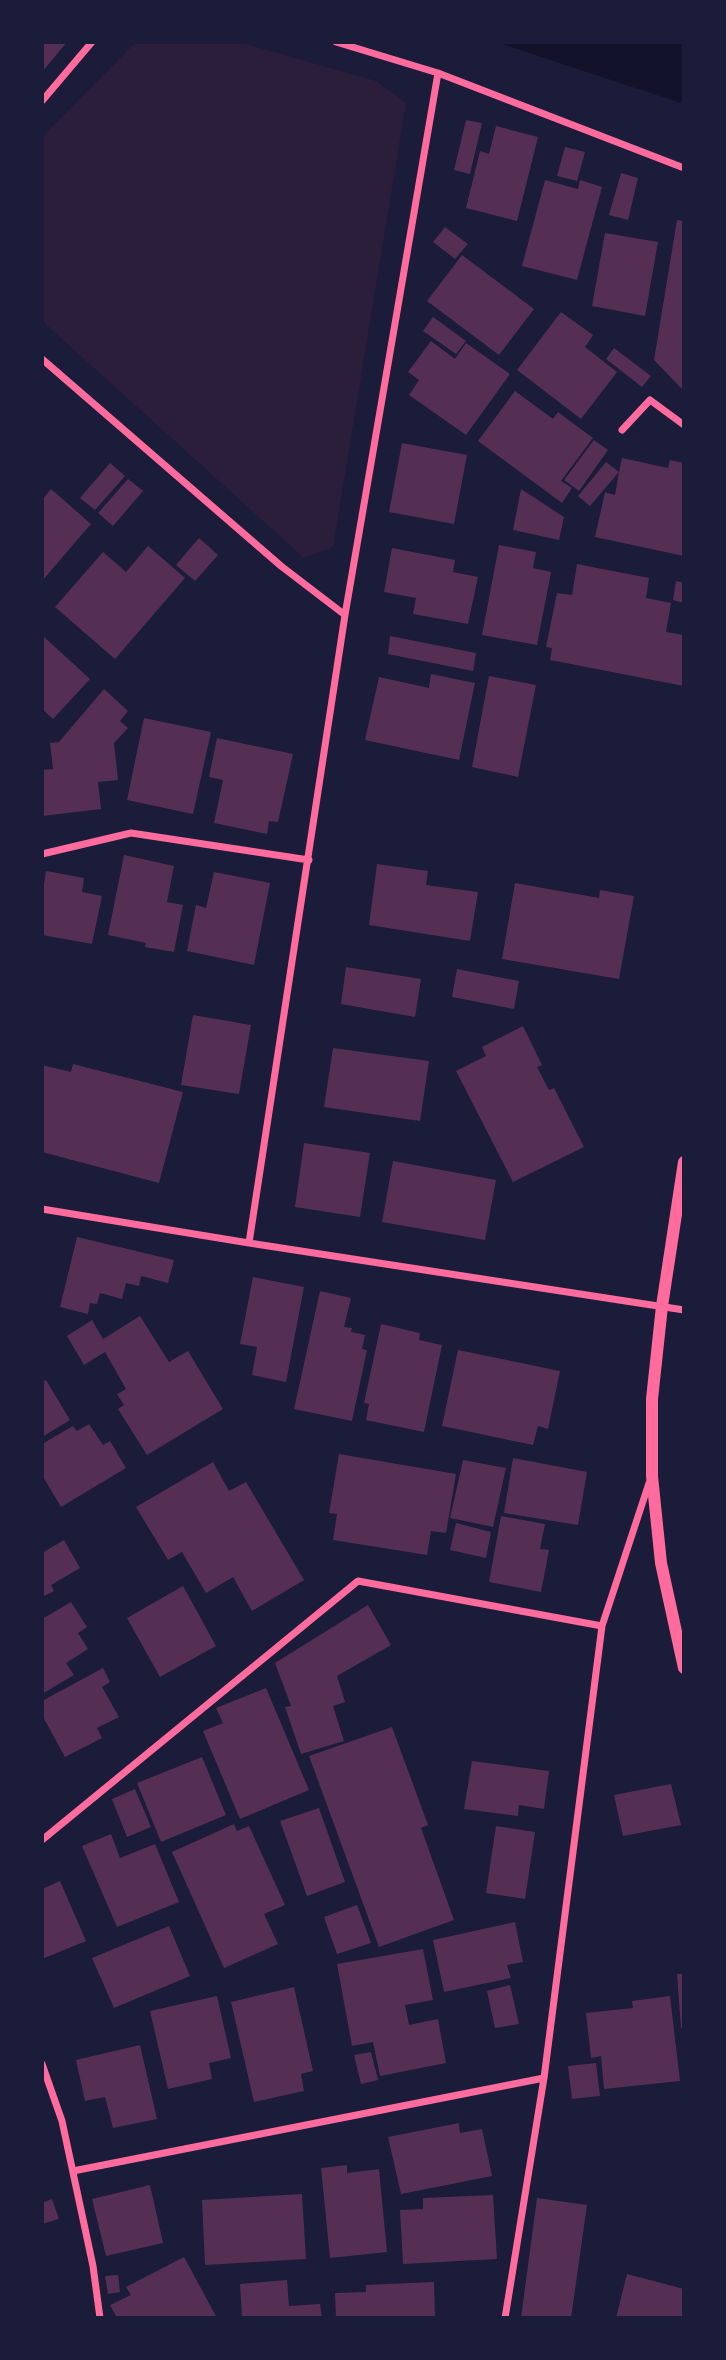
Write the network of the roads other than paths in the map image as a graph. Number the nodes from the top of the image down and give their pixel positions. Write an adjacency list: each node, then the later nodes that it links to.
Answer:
1 (92, 42): 4 (street)
2 (336, 42): 3 (street)
3 (438, 73): 5 (street); 9 (street)
4 (42, 101)
5 (684, 168)
6 (42, 359): 9 (street)
7 (684, 425): 8 (street)
8 (622, 430)
9 (345, 615): 11 (street)
10 (42, 854): 11 (street)
11 (309, 860): 14 (street)
12 (684, 1162): 15 (street)
13 (42, 1209): 14 (street)
14 (249, 1243): 15 (street)
15 (662, 1306): 16 (street); 17 (street)
16 (684, 1310)
17 (652, 1476): 18 (street); 19 (street)
18 (602, 1626): 20 (street); 22 (street)
19 (684, 1668)
20 (42, 1840)
21 (42, 2063): 23 (street)
22 (544, 2078): 23 (street); 25 (street)
23 (73, 2171): 24 (street)
24 (100, 2318)
25 (505, 2318)

